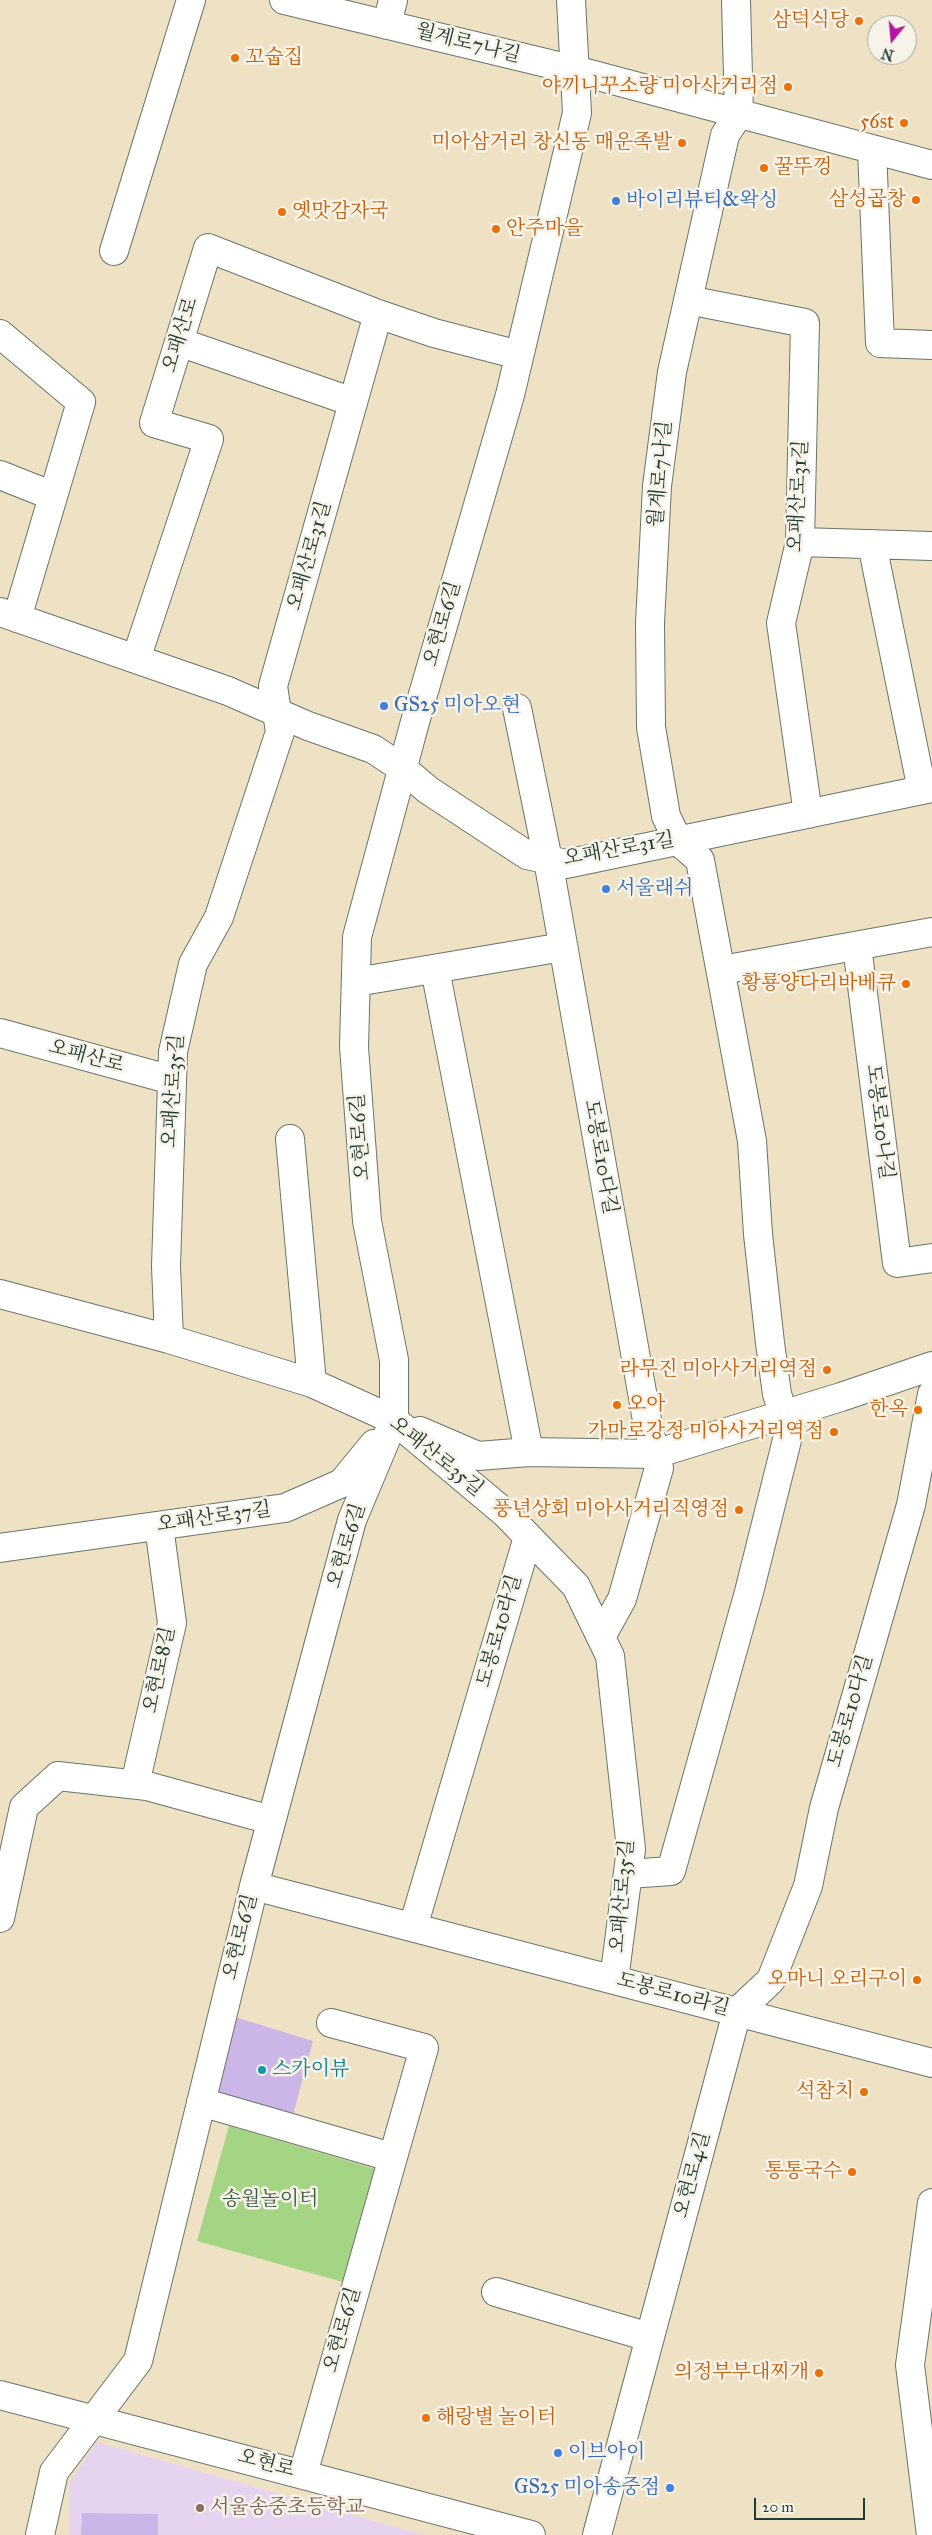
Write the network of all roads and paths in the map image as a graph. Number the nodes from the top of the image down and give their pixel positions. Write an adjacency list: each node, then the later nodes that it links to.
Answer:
1 (191, 0): 10 (street)
2 (284, 0): 5 (street, 월계로7나길)
3 (571, 0): 6 (street, 오현로6길)
4 (736, 0): 7 (street)
5 (390, 12): 6 (street, 월계로7나길)
6 (575, 70): 7 (street, 월계로7나길); 16 (street, 오현로6길)
7 (739, 114): 8 (street, 월계로7나길); 11 (street, 월계로7나길)
8 (872, 149): 9 (street, 월계로7나길); 15 (street)
9 (932, 165)
10 (114, 251)
11 (688, 300): 20 (street, 오패산로31길); 30 (street, 월계로7나길)
12 (378, 314): 14 (street, 오패산로); 16 (street); 17 (street, 오패산로31길)
13 (0, 334): 19 (street)
14 (179, 342): 17 (street); 24 (street, 오패산로)
15 (932, 345)
16 (519, 356): 27 (street, 오현로6길)
17 (353, 402): 26 (street, 오패산로31길)
18 (0, 475): 19 (street)
19 (53, 496): 23 (street)
20 (800, 542): 21 (street); 29 (street, 오패산로31길)
21 (872, 544): 22 (street); 28 (street, 오패산로31길)
22 (932, 546)
23 (8, 615): 24 (street, 오패산로31길)
24 (136, 659): 26 (street, 오패산로31길)
25 (517, 708): 31 (street, 오패산로31길)
26 (275, 711): 27 (street, 오패산로31길); 39 (street, 오패산로35길)
27 (402, 768): 31 (street, 오패산로31길); 37 (street, 오현로6길)
28 (927, 789): 29 (street, 오패산로31길)
29 (808, 814): 30 (street, 오패산로31길)
30 (678, 841): 31 (street, 오패산로31길); 36 (street)
31 (548, 860): 34 (street, 도봉로10다길)
32 (932, 932): 33 (street)
33 (857, 946): 36 (street); 41 (street, 도봉로10나길)
34 (563, 947): 35 (street); 50 (street, 도봉로10다길)
35 (435, 969): 37 (street); 49 (street)
36 (722, 970): 47 (street)
37 (356, 982): 48 (street, 오현로6길)
38 (0, 1033): 39 (street, 오패산로)
39 (172, 1080): 43 (street, 오패산로35길)
40 (290, 1138): 45 (street)
41 (932, 1258)
42 (0, 1294): 43 (street, 오패산로35길)
43 (169, 1339): 45 (street, 오패산로35길)
44 (932, 1366): 47 (street)
45 (312, 1383): 48 (street, 오패산로35길)
46 (932, 1394): 62 (street, 도봉로10다길)
47 (783, 1413): 50 (street); 57 (street)
48 (394, 1420): 49 (street); 51 (street, 오패산로37길); 52 (street, 오패산로35길); 56 (street, 오현로6길)
49 (529, 1452): 50 (street)
50 (655, 1454): 54 (street, 도봉로10다길)
51 (159, 1526): 53 (street, 오패산로37길); 55 (street, 오현로8길)
52 (528, 1537): 54 (street, 오패산로35길); 60 (street, 도봉로10라길)
53 (0, 1548)
54 (601, 1637): 57 (street, 오패산로35길)
55 (135, 1784): 56 (street); 59 (street)
56 (271, 1820): 58 (street, 오현로6길)
57 (628, 1874): 61 (street, 오패산로35길)
58 (254, 1886): 60 (street, 도봉로10라길); 65 (street, 오현로6길)
59 (0, 1918)
60 (413, 1927): 61 (street, 도봉로10라길)
61 (614, 1980): 62 (street, 도봉로10라길)
62 (737, 2012): 64 (street, 도봉로10라길); 69 (street, 오현로4길)
63 (331, 2022): 66 (street, 오현로6길)
64 (932, 2063)
65 (201, 2102): 66 (street); 71 (street, 오현로6길)
66 (391, 2157): 72 (street, 오현로6길)
67 (932, 2203): 76 (street)
68 (496, 2292): 69 (street)
69 (650, 2337): 75 (street, 오현로4길)
70 (0, 2395): 71 (street, 오현로)
71 (96, 2419): 72 (street, 오현로); 73 (street, 오현로6길)
72 (303, 2474): 74 (street, 오현로)
73 (40, 2535)
74 (531, 2535)
75 (597, 2535)
76 (931, 2535)

